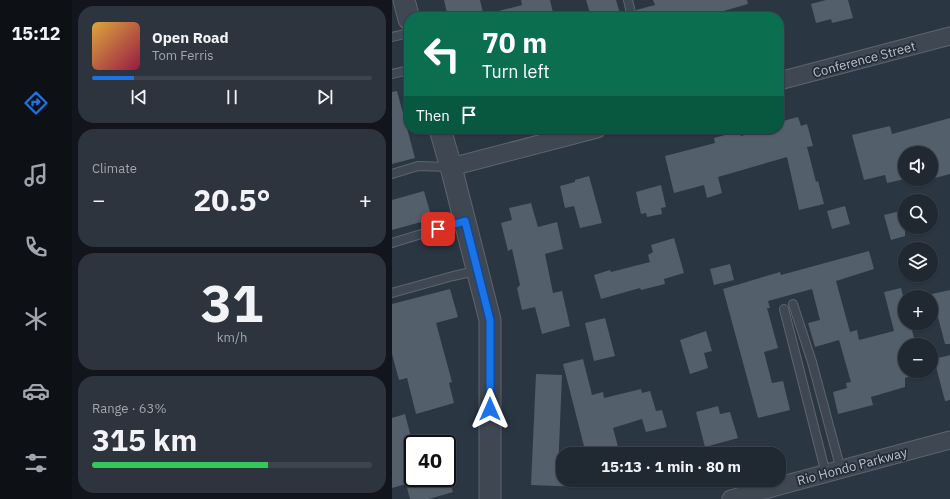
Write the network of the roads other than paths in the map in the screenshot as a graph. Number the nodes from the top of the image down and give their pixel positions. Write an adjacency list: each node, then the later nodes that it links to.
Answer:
1 (404, 0): 3 (street)
2 (628, 0): 4 (lane)
3 (407, 12)
4 (631, 12)
5 (404, 34): 7 (lane)
6 (950, 36): 10 (street, Conference Street)
7 (392, 37)
8 (404, 71): 9 (lane)
9 (392, 74)
10 (784, 80)
11 (441, 134): 13 (street)
12 (578, 134): 13 (street)
13 (451, 167): 14 (lane); 15 (street)
14 (392, 174)
15 (465, 221): 16 (lane); 17 (street)
16 (392, 243)
17 (478, 270): 18 (lane); 23 (street)
18 (392, 293)
19 (793, 304): 22 (lane)
20 (784, 309): 22 (lane)
21 (950, 440): 22 (street, Rio Hondo Parkway)
22 (833, 472): 24 (street, Rio Hondo Parkway)
23 (490, 499)
24 (731, 499)

